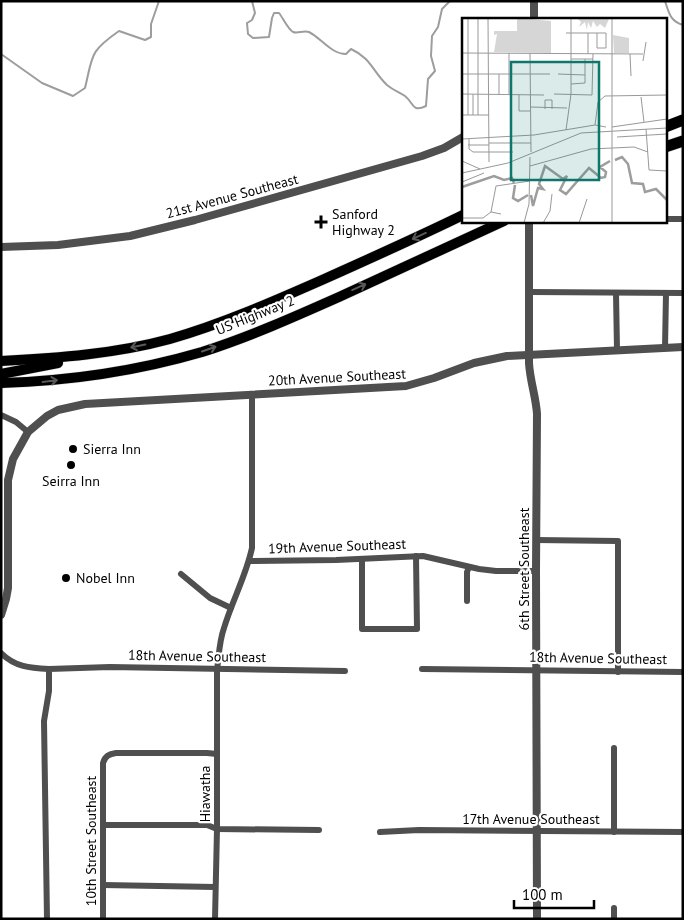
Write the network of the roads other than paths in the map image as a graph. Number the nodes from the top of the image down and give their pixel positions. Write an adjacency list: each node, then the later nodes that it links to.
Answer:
1 (534, 1): 2 (street)
2 (534, 18)
3 (683, 120): 4 (highway)
4 (666, 127)
5 (462, 138): 14 (street, 21st Avenue Southeast)
6 (683, 141): 7 (highway)
7 (666, 147)
8 (462, 216): 23 (highway, US Highway 2, one-way to 23)
9 (666, 219): 10 (street)
10 (683, 219)
11 (484, 222): 15 (highway)
12 (502, 222): 15 (highway, US Highway 2)
13 (529, 222): 16 (street, 6th Street Southeast)
14 (1, 247)
15 (432, 254): 27 (highway, US Highway 2, one-way to 15)
16 (530, 292): 17 (street); 24 (street, 6th Street Southeast)
17 (616, 293): 18 (street); 22 (street)
18 (666, 293): 19 (street); 21 (street)
19 (683, 294)
20 (683, 347): 21 (street, 20th Avenue Southeast)
21 (665, 348): 22 (street, 20th Avenue Southeast)
22 (617, 350): 24 (street, 20th Avenue Southeast)
23 (88, 354): 25 (highway, US Highway 2); 26 (highway)
24 (528, 354): 28 (street, 20th Avenue Southeast); 31 (street, 6th Street Southeast)
25 (1, 362)
26 (1, 374)
27 (1, 384)
28 (252, 394): 30 (street, 20th Avenue Southeast); 34 (street)
29 (1, 415): 30 (street)
30 (28, 432): 40 (street)
31 (536, 540): 36 (street, 6th Street Southeast); 47 (street)
32 (416, 556): 33 (street, 19th Avenue Southeast); 33 (street); 35 (street, 19th Avenue Southeast)
33 (362, 559): 34 (street, 19th Avenue Southeast)
34 (249, 561): 39 (street, 19th Avenue Southeast)
35 (469, 567): 36 (street, 19th Avenue Southeast); 38 (street)
36 (536, 571): 44 (street, 6th Street Southeast)
37 (181, 574): 39 (street)
38 (467, 600)
39 (231, 608): 45 (street, 19th Avenue Southeast)
40 (1, 615)
41 (1, 653): 42 (street, 18th Avenue Southeast)
42 (49, 669): 45 (street, 18th Avenue Southeast); 61 (street)
43 (422, 669): 44 (street, 18th Avenue Southeast)
44 (537, 669): 47 (street, 18th Avenue Southeast); 54 (street, 6th Street Southeast)
45 (218, 670): 46 (street, 18th Avenue Southeast); 50 (street, Hiawatha)
46 (345, 671)
47 (618, 672): 48 (street, 18th Avenue Southeast)
48 (683, 672)
49 (614, 748): 56 (street)
50 (218, 754): 51 (street, 10th Street Southeast); 52 (street, Hiawatha)
51 (103, 825): 52 (street); 58 (street, 10th Street Southeast)
52 (217, 828): 53 (street); 59 (street, Hiawatha)
53 (318, 830)
54 (536, 831): 55 (street, 17th Avenue Southeast); 56 (street, 17th Avenue Southeast); 64 (street, 6th Street Southeast)
55 (380, 832)
56 (614, 832): 57 (street, 17th Avenue Southeast)
57 (683, 832)
58 (103, 884): 59 (street); 62 (street, 10th Street Southeast)
59 (215, 887): 63 (street, Hiawatha)
60 (614, 908): 65 (street)
61 (47, 919)
62 (103, 919)
63 (215, 919)
64 (537, 919)
65 (614, 919)

